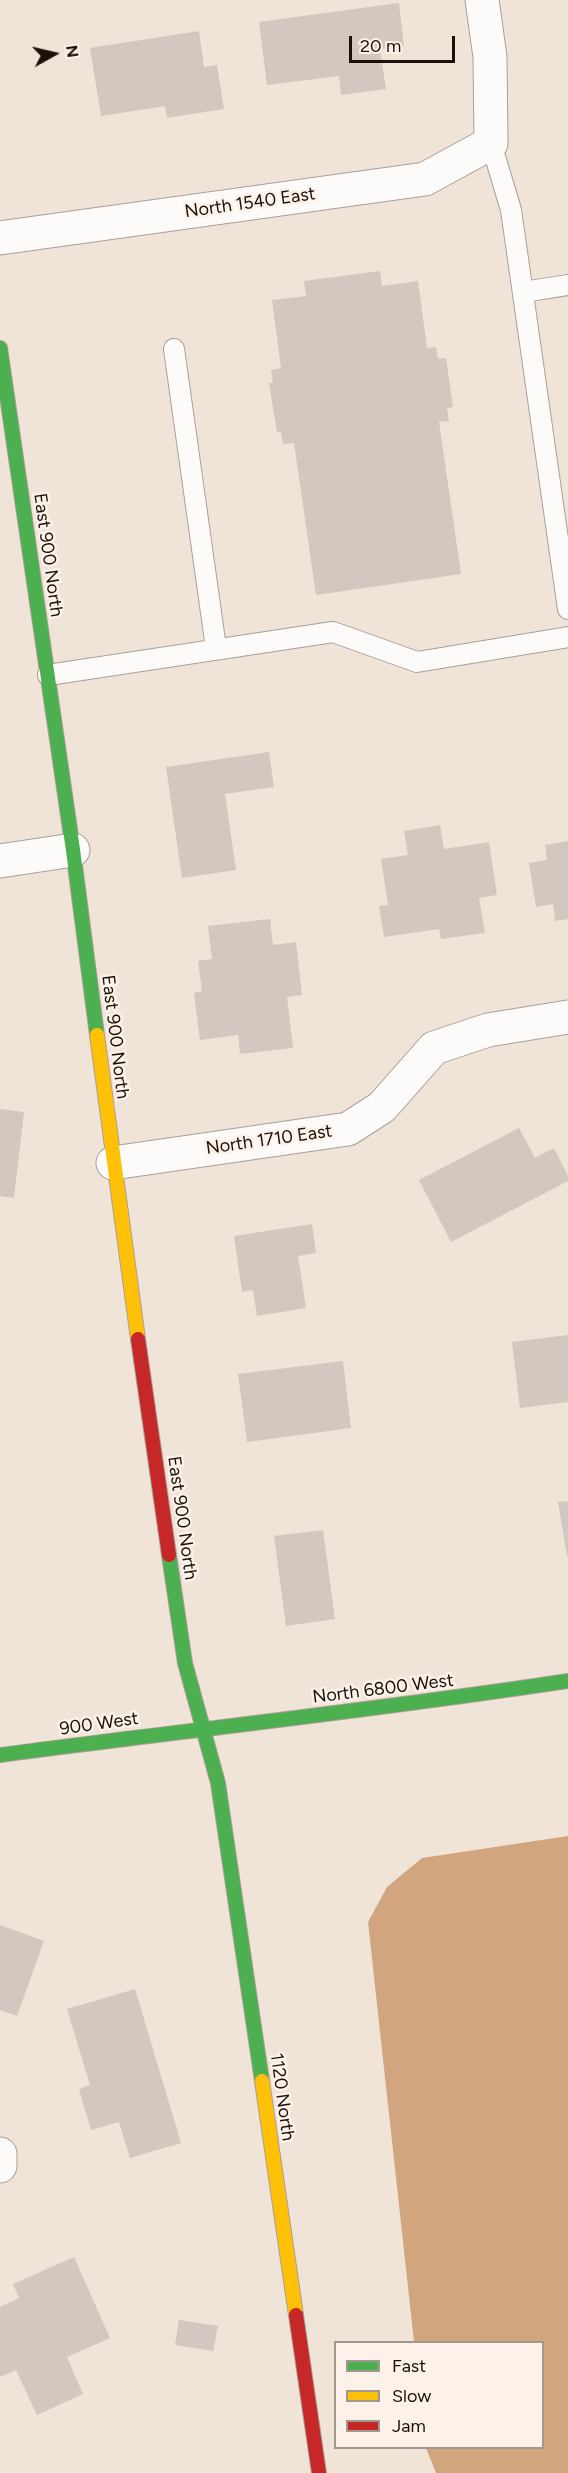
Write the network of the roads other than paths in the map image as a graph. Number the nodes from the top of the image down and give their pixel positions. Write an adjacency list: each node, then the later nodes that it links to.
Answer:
1 (482, 0): 2 (street)
2 (491, 143): 3 (street, North 1540 East); 5 (lane)
3 (0, 238)
4 (568, 285): 5 (lane)
5 (523, 291): 8 (lane)
6 (0, 348): 11 (street, East 900 North)
7 (174, 349): 10 (lane)
8 (568, 609)
9 (568, 637): 10 (lane)
10 (216, 648): 11 (lane)
11 (48, 675): 12 (street, East 900 North)
12 (74, 850): 13 (street); 15 (street, East 900 North)
13 (0, 861)
14 (568, 1017): 15 (street, North 1710 East)
15 (113, 1164): 17 (street, East 900 North)
16 (568, 1682): 17 (street, North 6800 West)
17 (203, 1728): 18 (street, 900 West); 21 (street, 1120 North)
18 (0, 1755)
19 (0, 2154): 20 (street)
20 (0, 2166)
21 (319, 2473)

